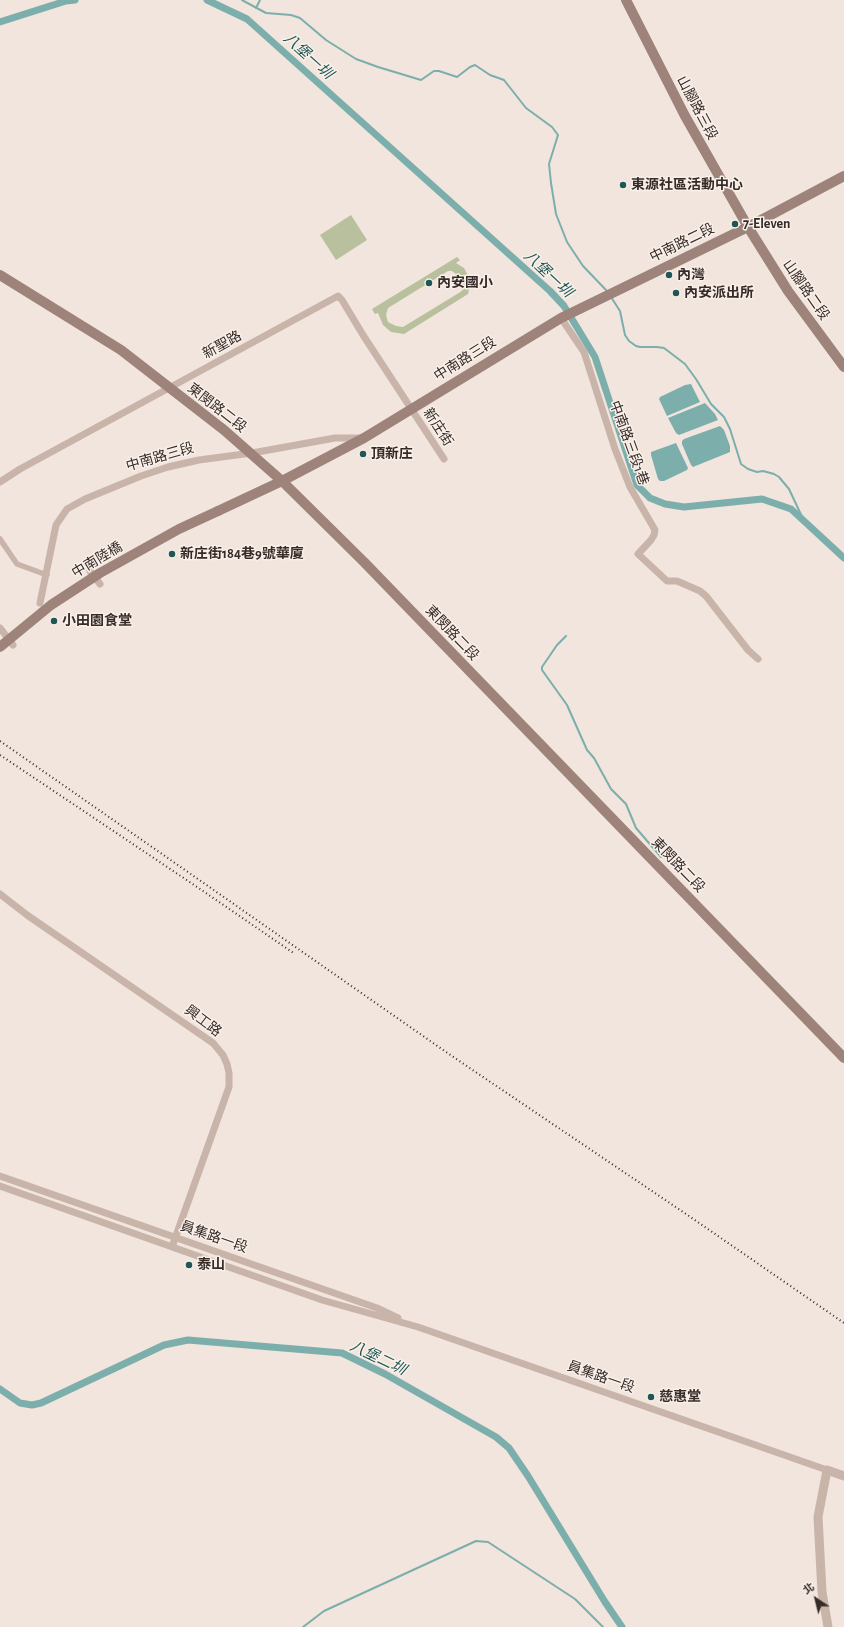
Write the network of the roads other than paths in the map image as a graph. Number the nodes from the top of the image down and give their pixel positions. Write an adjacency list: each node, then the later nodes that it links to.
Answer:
1 (626, 0): 3 (main road, 山腳路三段)
2 (844, 176): 3 (main road, 中南路二段)
3 (748, 227): 5 (main road, 中南路二段); 6 (main road, 山腳路二段)
4 (0, 275): 7 (main road, 東閔路二段)
5 (562, 318): 8 (main road, 中南路三段); 23 (street, 中南路三段1巷)
6 (844, 367)
7 (169, 388): 8 (street, 新聖路); 10 (main road, 東閔路二段); 13 (street, 新聖路)
8 (411, 409): 9 (main road, 中南路三段); 11 (street, 新庄街)
9 (364, 438): 10 (street, 中南路三段); 12 (main road, 中南路三段)
10 (252, 453): 12 (main road, 東閔路二段); 17 (street, 中南路三段)
11 (444, 459)
12 (282, 481): 14 (main road, 中南路三段); 25 (main road, 東閔路二段)
13 (0, 482)
14 (218, 511): 22 (main road, 中南陸橋, bridge)
15 (0, 539): 17 (street)
16 (90, 571): 18 (street)
17 (47, 574): 19 (street, 中南路三段)
18 (100, 584)
19 (40, 603)
20 (0, 628): 21 (street)
21 (13, 645)
22 (0, 647)
23 (758, 659)
24 (0, 894): 28 (street, 興工路)
25 (844, 1058)
26 (0, 1176): 28 (street, 員集路一段)
27 (0, 1186): 29 (street, 員集路一段)
28 (176, 1238): 29 (street, 興工路); 30 (street, 員集路一段)
29 (172, 1247): 30 (street, 員集路一段)
30 (418, 1327): 31 (street, 員集路一段)
31 (827, 1470): 32 (street, 員集路一段); 33 (street)
32 (844, 1476)
33 (828, 1627)

